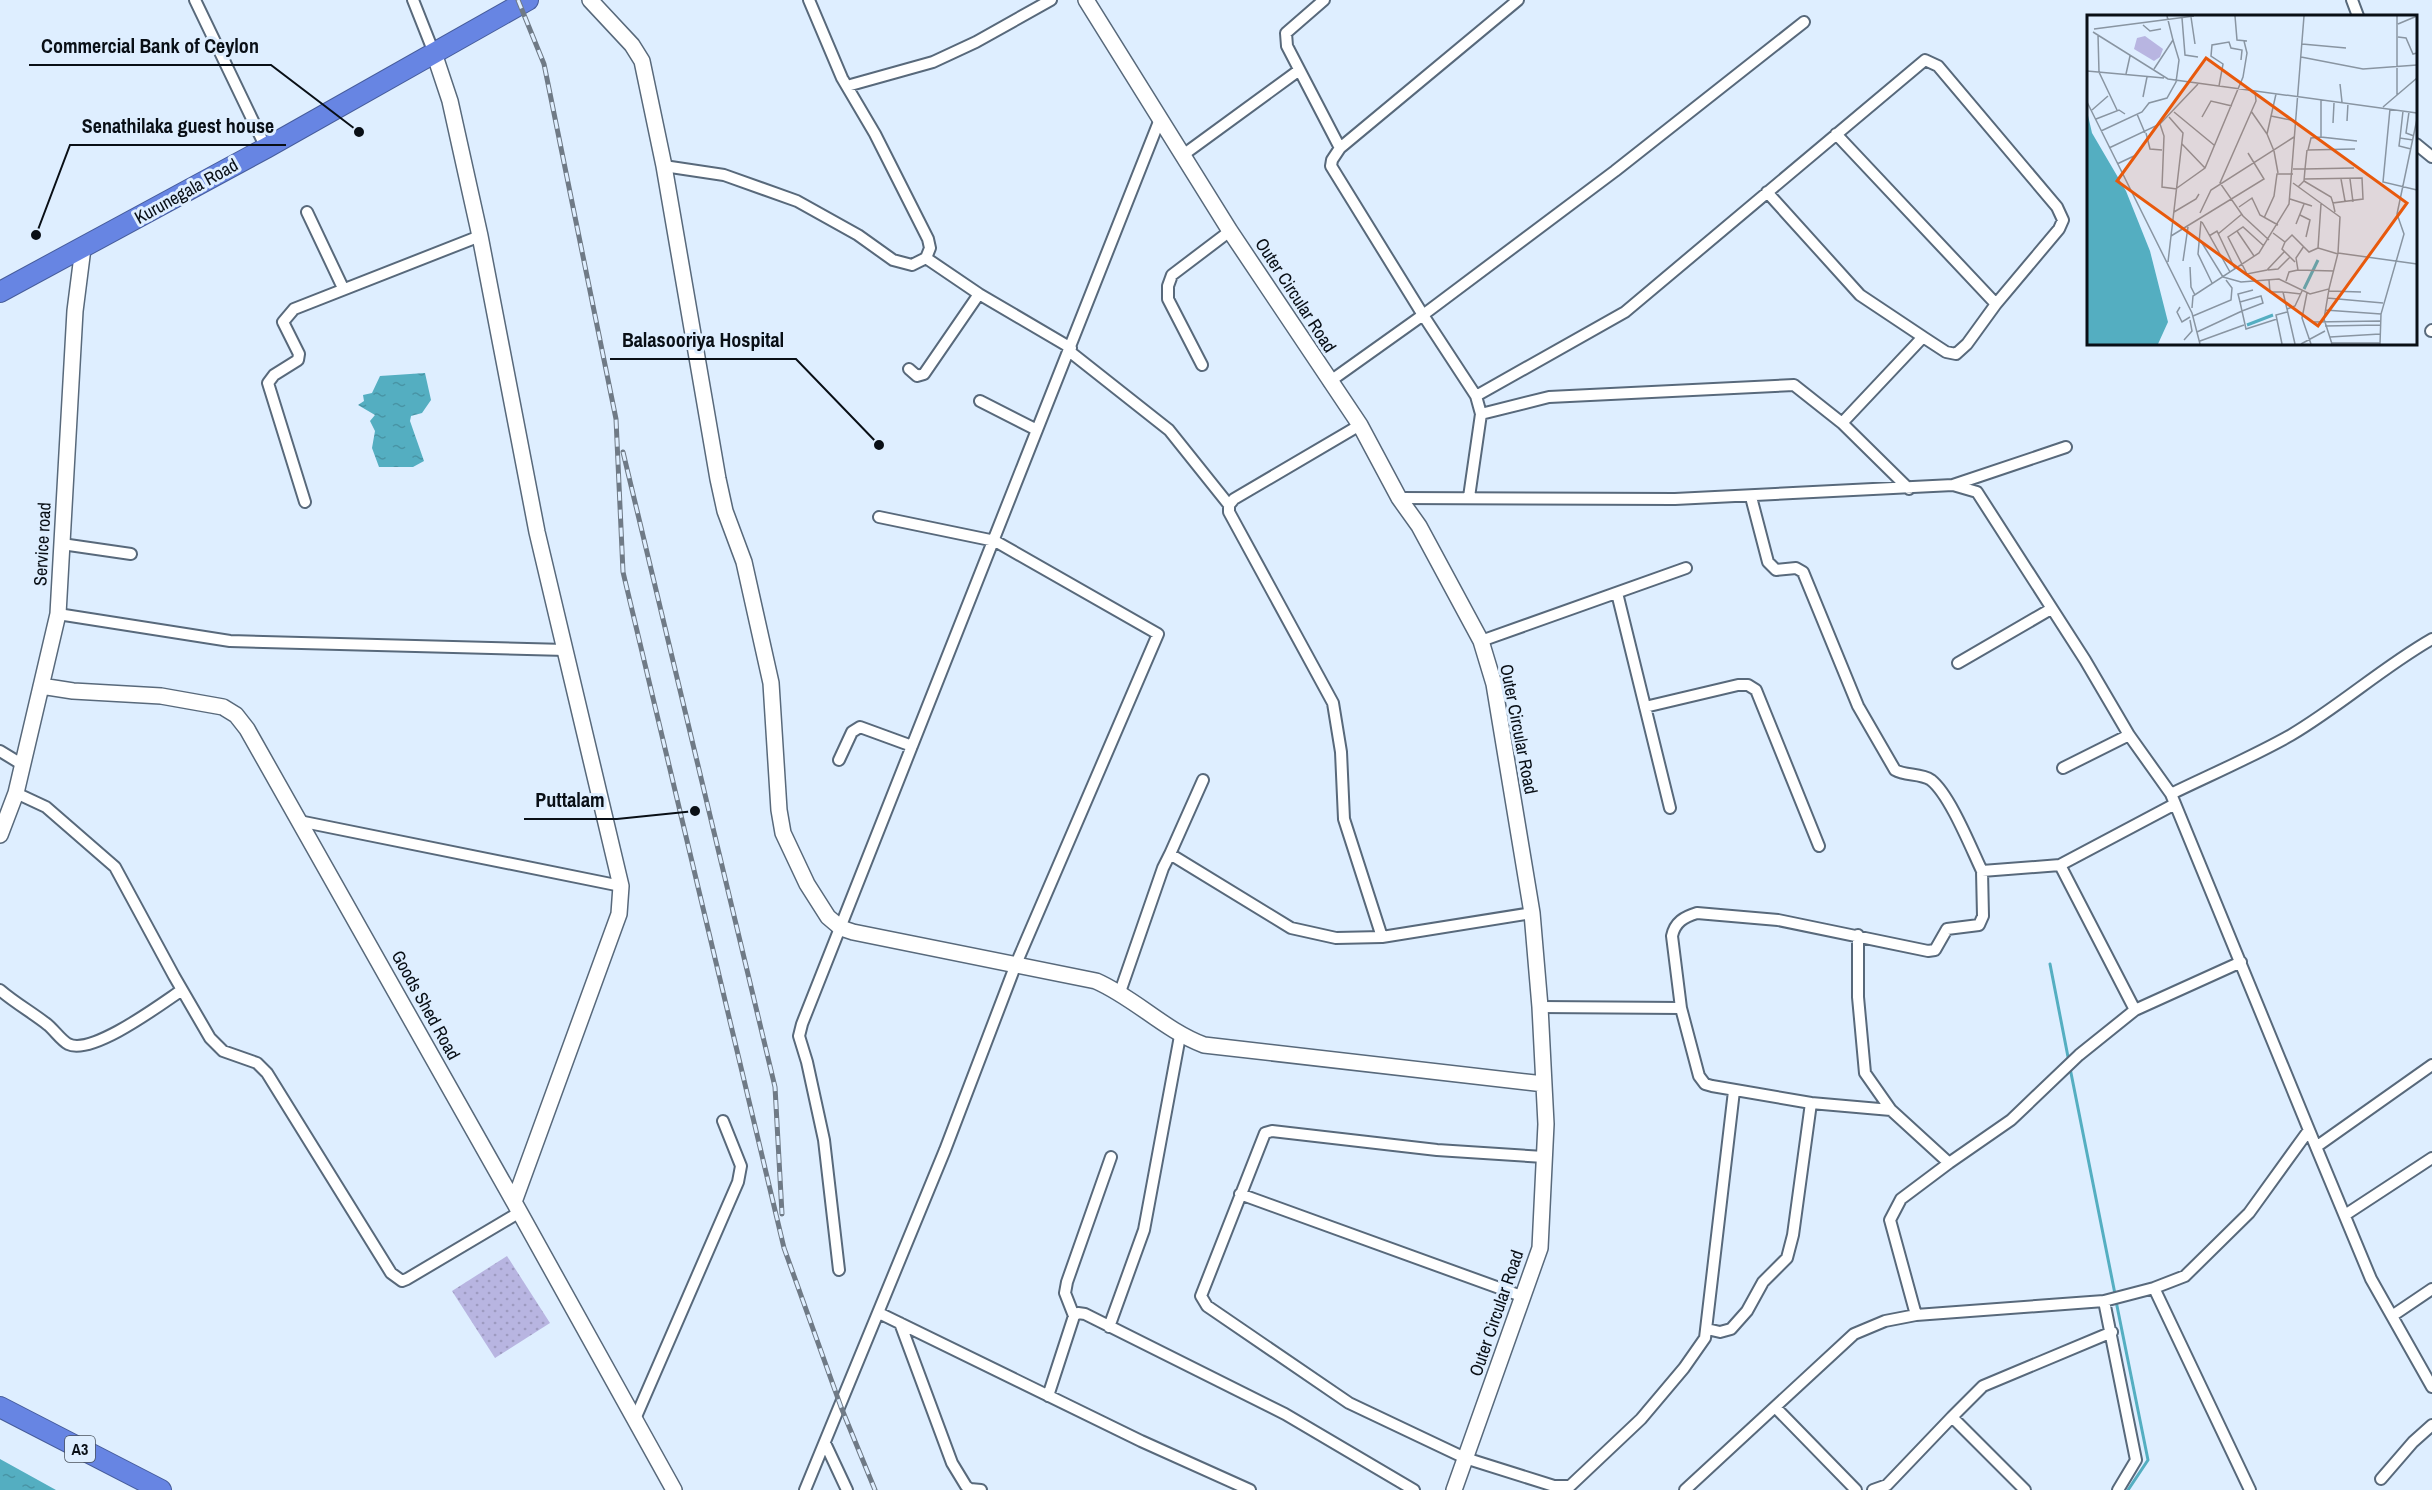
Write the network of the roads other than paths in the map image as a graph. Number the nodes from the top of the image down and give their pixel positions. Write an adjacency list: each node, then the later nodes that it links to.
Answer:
1 (195, 0): 19 (street)
2 (413, 0): 13 (street)
3 (528, 0): 13 (highway, Kurunegala Road)
4 (590, 0): 23 (street)
5 (809, 0): 15 (street)
6 (1051, 0): 15 (street)
7 (1086, 0): 16 (street, Outer Circular Road)
8 (1324, 0): 14 (street)
9 (1518, 0): 20 (street)
10 (2352, 0): 11 (street)
11 (2358, 15)
12 (1804, 22): 34 (street)
13 (434, 53): 19 (highway, Kurunegala Road); 27 (street)
14 (1298, 71): 20 (street); 21 (street)
15 (847, 86): 29 (street)
16 (1160, 118): 21 (street, Outer Circular Road); 36 (street)
17 (1836, 134): 24 (street); 33 (street); 33 (street)
18 (2417, 146): 22 (street)
19 (266, 148): 28 (highway, Kurunegala Road)
20 (1340, 148): 34 (street)
21 (1183, 155): 26 (street, Outer Circular Road)
22 (2432, 157)
23 (664, 166): 29 (street); 86 (street)
24 (1767, 192): 35 (street); 40 (street)
25 (307, 212): 30 (street)
26 (1230, 231): 37 (street); 39 (street, Outer Circular Road)
27 (480, 236): 30 (street); 64 (street)
28 (83, 248): 31 (highway, Kurunegala Road); 56 (street, Service road)
29 (926, 258): 32 (street)
30 (343, 288): 52 (street)
31 (0, 292)
32 (979, 294): 36 (street); 38 (street)
33 (1996, 304): 35 (street)
34 (1423, 315): 39 (street); 40 (street)
35 (1923, 337): 43 (street)
36 (1070, 350): 45 (street); 53 (street)
37 (1202, 365)
38 (909, 369)
39 (1329, 382): 44 (street, Outer Circular Road)
40 (1476, 396): 42 (street)
41 (980, 401): 45 (street)
42 (1481, 414): 43 (street); 49 (street)
43 (1842, 423): 48 (street)
44 (1360, 425): 51 (street, Outer Circular Road); 53 (street)
45 (1037, 430): 55 (street)
46 (2066, 447): 47 (street)
47 (1953, 485): 48 (street); 60 (street)
48 (1910, 489): 50 (street)
49 (1469, 497): 50 (street); 51 (street)
50 (1751, 497): 83 (street)
51 (1399, 498): 63 (street, Outer Circular Road)
52 (305, 502)
53 (1229, 505): 88 (street)
54 (879, 516): 55 (street)
55 (995, 541): 69 (street); 90 (street)
56 (62, 544): 57 (street); 61 (street, Service road)
57 (131, 554)
58 (1686, 568): 59 (street)
59 (1617, 593): 63 (street); 67 (street)
60 (2051, 609): 65 (street); 68 (street)
61 (58, 614): 64 (street); 66 (street, Service road)
62 (2432, 639): 76 (street)
63 (1480, 641): 85 (street, Outer Circular Road)
64 (566, 651): 84 (street)
65 (1958, 663)
66 (41, 686): 72 (street, Service road); 78 (street, Goods Shed Road)
67 (1645, 707): 77 (street); 80 (street)
68 (2129, 735): 73 (street); 76 (street)
69 (912, 746): 71 (street); 86 (street)
70 (0, 751): 72 (street)
71 (838, 760)
72 (23, 765): 75 (street, Service road)
73 (2063, 768)
74 (1203, 780): 81 (street)
75 (16, 793): 79 (street, Service road); 92 (street)
76 (2173, 799): 82 (street); 89 (street)
77 (1670, 808)
78 (299, 821): 84 (street); 111 (street, Goods Shed Road)
79 (0, 835)
80 (1820, 846)
81 (1170, 854): 88 (street); 93 (street)
82 (2060, 865): 83 (street); 96 (street)
83 (1982, 871): 87 (street)
84 (621, 886): 111 (street)
85 (1532, 913): 88 (street); 94 (street, Outer Circular Road)
86 (841, 928): 90 (street); 113 (street)
87 (1858, 935): 95 (street); 102 (street)
88 (1382, 937)
89 (2241, 962): 96 (street); 104 (street)
90 (1016, 964): 93 (street); 118 (street)
91 (0, 990): 92 (street)
92 (182, 990): 111 (street)
93 (1120, 992): 97 (street)
94 (1540, 1007): 95 (street); 99 (street, Outer Circular Road)
95 (1682, 1008): 100 (street)
96 (2134, 1010): 109 (street)
97 (1180, 1036): 99 (street); 123 (street)
98 (2432, 1065): 105 (street)
99 (1544, 1083): 107 (street, Outer Circular Road)
100 (1734, 1091): 101 (street); 124 (street)
101 (1811, 1103): 102 (street); 124 (street)
102 (1891, 1110): 109 (street)
103 (723, 1122): 131 (street)
104 (2309, 1131): 105 (street); 114 (street)
105 (2316, 1147): 112 (street)
106 (1111, 1157): 120 (street)
107 (1544, 1157): 110 (street); 116 (street, Outer Circular Road)
108 (2432, 1158): 112 (street)
109 (1949, 1163): 119 (street)
110 (1240, 1194): 116 (street); 134 (street)
111 (517, 1207): 131 (street, Goods Shed Road)
112 (2344, 1215): 121 (street)
113 (839, 1270)
114 (2154, 1288): 117 (street); 149 (street)
115 (2432, 1289): 121 (street)
116 (1524, 1297): 134 (street, Outer Circular Road)
117 (2113, 1299): 119 (street); 125 (street)
118 (879, 1313): 122 (street); 133 (street)
119 (1916, 1315): 129 (street)
120 (1074, 1316): 123 (street); 127 (street)
121 (2392, 1316): 126 (street)
122 (900, 1323): 127 (street); 140 (street)
123 (1109, 1327): 142 (street)
124 (1707, 1329): 134 (street)
125 (2112, 1332): 130 (street); 148 (street)
126 (2432, 1387)
127 (1048, 1396): 141 (street)
128 (0, 1407): 136 (highway, A3)
129 (1775, 1407): 144 (street); 145 (street)
130 (1952, 1417): 146 (street); 147 (street)
131 (635, 1419): 137 (street, Goods Shed Road)
132 (2432, 1425): 135 (street)
133 (825, 1443): 138 (street); 139 (street)
134 (1466, 1458): 143 (street, Outer Circular Road)
135 (2381, 1479)
136 (161, 1490)
137 (674, 1490)
138 (805, 1490)
139 (848, 1490)
140 (981, 1490)
141 (1251, 1490)
142 (1414, 1490)
143 (1454, 1490)
144 (1686, 1490)
145 (1856, 1490)
146 (1873, 1490)
147 (2025, 1490)
148 (2118, 1490)
149 (2250, 1490)

